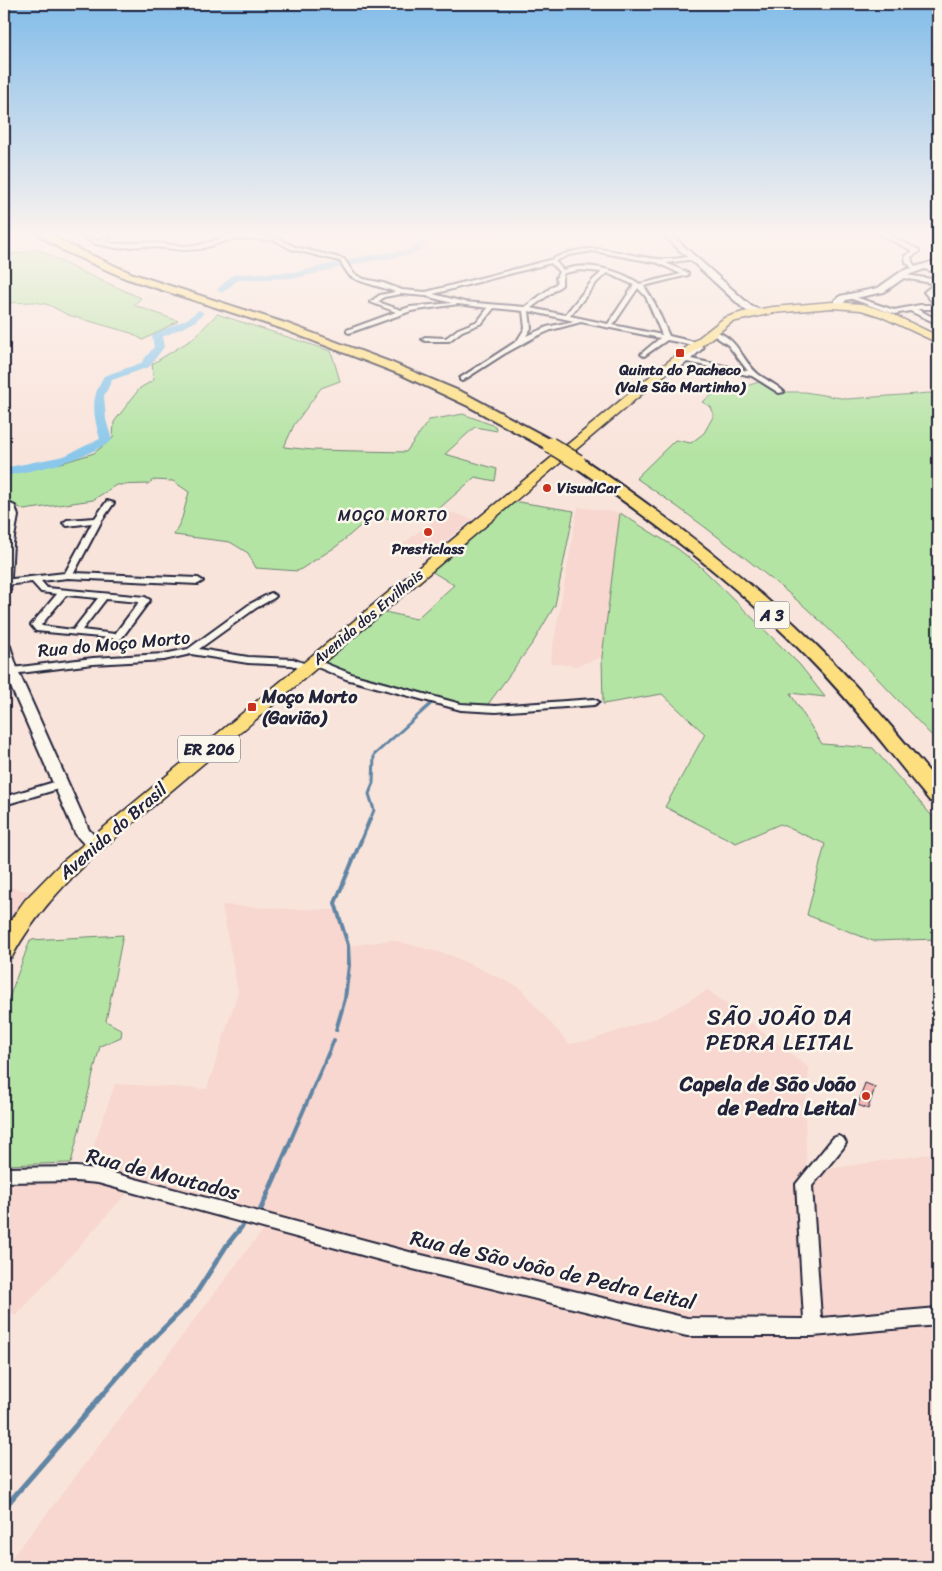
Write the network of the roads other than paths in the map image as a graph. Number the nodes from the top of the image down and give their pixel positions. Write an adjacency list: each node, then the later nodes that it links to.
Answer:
1 (222, 306): 37 (highway, A 3)
2 (237, 306): 37 (highway, A 3)
3 (386, 306): 18 (street)
4 (444, 306): 18 (street)
5 (493, 306): 27 (street)
6 (496, 306): 16 (street)
7 (530, 306): 16 (street)
8 (575, 306): 19 (street)
9 (623, 306): 23 (street)
10 (652, 306): 26 (street)
11 (821, 306): 15 (main road, ER 206)
12 (847, 306): 28 (main road, ER 206)
13 (877, 306): 17 (street)
14 (935, 306): 17 (street)
15 (750, 307): 20 (main road, ER 206)
16 (526, 309): 19 (street); 29 (street)
17 (911, 309): 22 (street)
18 (402, 312): 24 (street)
19 (567, 316): 21 (street)
20 (737, 316): 25 (main road, ER 206)
21 (592, 321): 23 (street); 29 (street)
22 (938, 322)
23 (610, 325): 26 (street)
24 (349, 330)
25 (712, 332): 30 (main road, ER 206); 34 (street)
26 (666, 337): 30 (street); 31 (street)
27 (425, 339)
28 (938, 340)
29 (519, 342): 35 (street)
30 (696, 344): 32 (street); 33 (main road, ER 206)
31 (644, 354)
32 (686, 360): 33 (street); 34 (street)
33 (664, 370): 38 (main road, ER 206)
34 (754, 374): 36 (street)
35 (462, 379)
36 (781, 392)
37 (553, 442): 38 (highway, A 3, bridge)
38 (577, 457): 53 (main road, Avenida dos Ervilhais / ER 206); 56 (highway, A 3); 58 (highway, A 3)
39 (110, 503): 41 (street)
40 (4, 504): 46 (street)
41 (98, 520): 42 (street); 43 (street)
42 (67, 524)
43 (68, 575): 44 (street); 45 (street)
44 (34, 579): 46 (street); 47 (street)
45 (198, 581)
46 (5, 587)
47 (64, 592): 48 (street); 50 (street)
48 (104, 596): 50 (street); 50 (street)
49 (271, 596): 52 (street)
50 (75, 633)
51 (4, 646): 54 (street)
52 (192, 651): 53 (street, Rua do Moço Morto); 54 (street, Rua do Moço Morto)
53 (311, 665): 55 (street, Rua do Moço Morto); 61 (main road, Avenida do Brasil / ER 206)
54 (8, 671): 57 (street)
55 (594, 702)
56 (938, 775)
57 (61, 784): 59 (street); 60 (street)
58 (938, 796)
59 (4, 801)
60 (80, 823): 61 (street); 62 (street)
61 (111, 831): 62 (main road, Avenida do Brasil / ER 206)
62 (95, 844): 63 (main road, Avenida do Brasil / ER 206)
63 (4, 951)
64 (838, 1143): 68 (street)
65 (4, 1176): 66 (street, Rua de Moutados)
66 (252, 1217): 68 (street, Rua de São João de Pedra Leital)
67 (938, 1317): 68 (street, Rua de São João de Pedra Leital)
68 (813, 1327)

